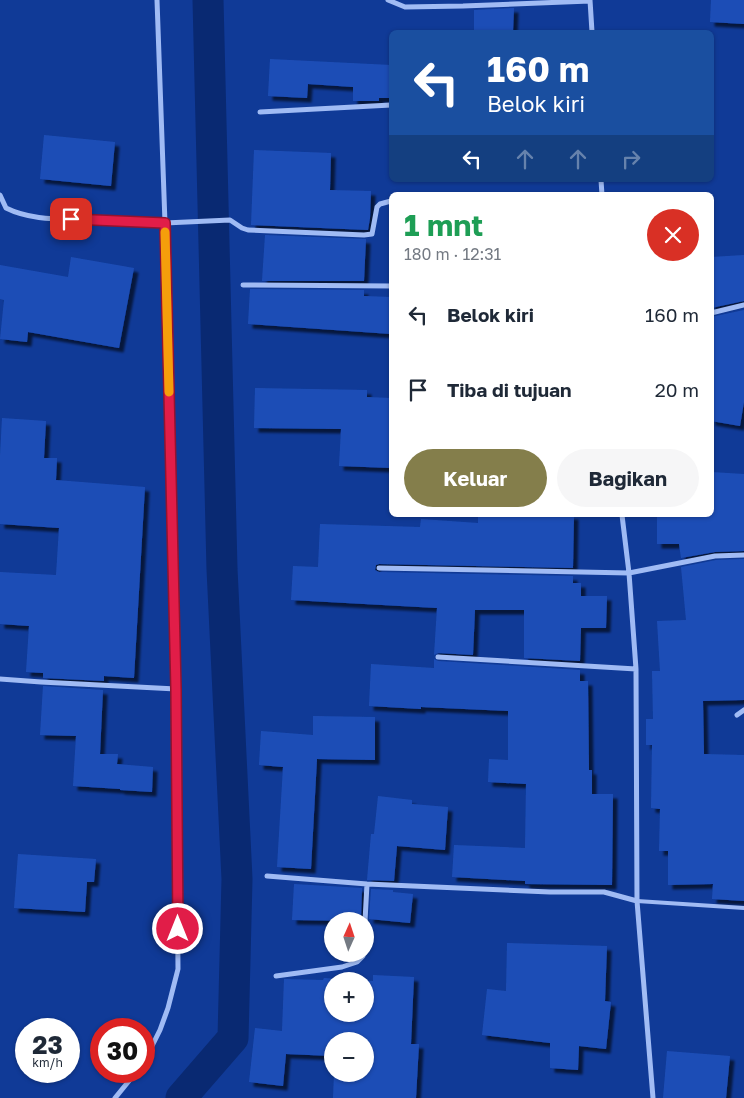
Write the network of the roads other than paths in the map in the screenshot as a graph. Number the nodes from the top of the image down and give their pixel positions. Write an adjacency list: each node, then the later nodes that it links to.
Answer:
1 (157, 0): 9 (street)
2 (388, 0): 3 (street)
3 (590, 0): 4 (street)
4 (592, 30)
5 (389, 105): 6 (street)
6 (260, 112)
7 (0, 194): 9 (street)
8 (389, 202): 9 (street)
9 (165, 223): 21 (street)
10 (243, 285): 11 (street)
11 (389, 286)
12 (744, 305): 13 (street)
13 (714, 312)
14 (622, 517): 17 (street)
15 (744, 555): 17 (street)
16 (379, 568): 17 (street)
17 (629, 573): 19 (street)
18 (438, 657): 19 (street)
19 (636, 668): 26 (street)
20 (0, 679): 21 (street)
21 (176, 689): 31 (street)
22 (744, 710): 23 (street)
23 (737, 715)
24 (267, 876): 25 (street)
25 (367, 884): 26 (street); 28 (street)
26 (637, 901): 27 (lane); 34 (street)
27 (744, 908)
28 (365, 912)
29 (357, 962): 30 (street)
30 (276, 976)
31 (155, 1040)
32 (128, 1083): 33 (street)
33 (116, 1098)
34 (653, 1098)

